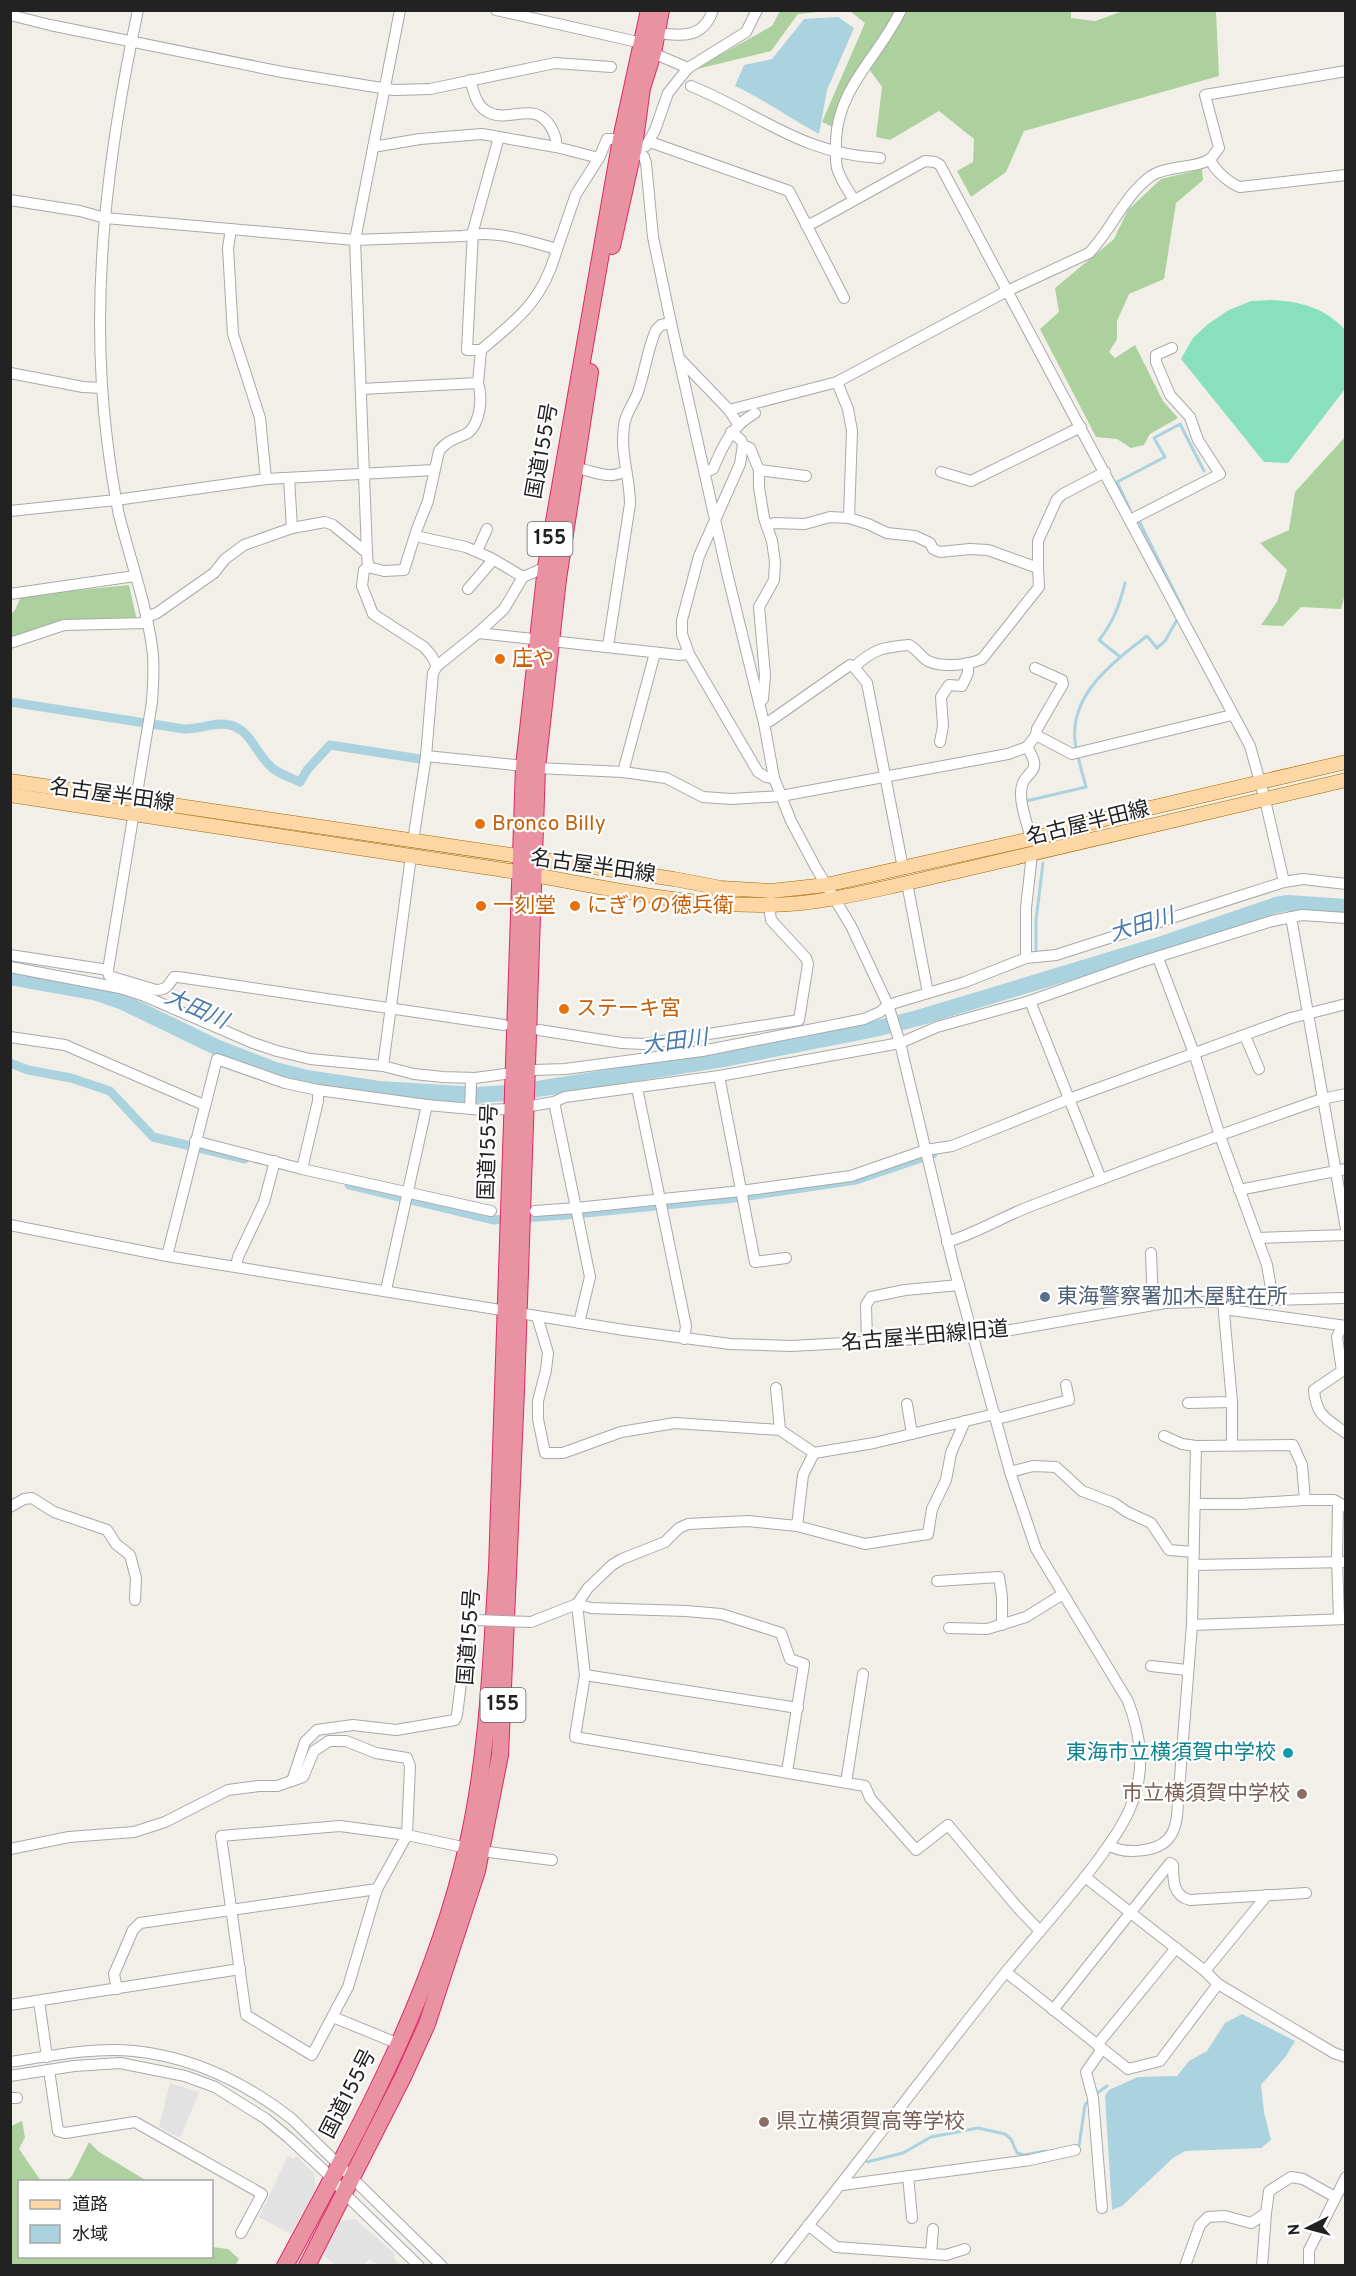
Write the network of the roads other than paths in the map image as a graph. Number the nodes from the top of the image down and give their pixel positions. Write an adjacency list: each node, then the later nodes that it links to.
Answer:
1 (138, 10): 11 (street)
2 (400, 10): 18 (street)
3 (496, 10): 12 (street)
4 (649, 10): 12 (highway, 国道155号 / 155)
5 (661, 10): 10 (highway, 国道155号 / 155)
6 (713, 10): 10 (street)
7 (757, 10): 14 (street)
8 (901, 10): 23 (street)
9 (10, 15): 11 (street)
10 (657, 33): 12 (highway, 国道155号 / 155)
11 (131, 42): 18 (street); 30 (street)
12 (647, 49): 14 (street); 20 (highway, 国道155号 / 155)
13 (611, 67): 16 (street)
14 (688, 68): 20 (street)
15 (1346, 70): 26 (street)
16 (470, 80): 18 (street); 22 (street)
17 (691, 86): 23 (street)
18 (385, 88): 21 (street)
19 (500, 137): 21 (street); 22 (street); 33 (street)
20 (636, 145): 24 (street); 31 (street); 38 (street); 54 (highway, 国道155号 / 155); 78 (highway, 国道155号 / 155)
21 (373, 147): 34 (street)
22 (556, 147): 24 (street)
23 (836, 152): 25 (street); 29 (street)
24 (599, 158): 35 (street)
25 (880, 158)
26 (1210, 159): 27 (street); 36 (street)
27 (1346, 175)
28 (10, 200): 30 (street)
29 (854, 201): 31 (street); 36 (street)
30 (105, 218): 32 (street); 45 (street)
31 (806, 225): 37 (street)
32 (231, 229): 34 (street); 64 (street)
33 (473, 234): 34 (street); 35 (street); 40 (street)
34 (355, 240): 46 (street)
35 (558, 249): 40 (street)
36 (1007, 291): 43 (street); 50 (street)
37 (844, 298)
38 (671, 323): 41 (street); 49 (street)
39 (1172, 348): 69 (street)
40 (481, 350): 44 (street)
41 (679, 358): 47 (street); 58 (street)
42 (10, 372): 45 (street)
43 (837, 382): 47 (street); 67 (street)
44 (478, 383): 46 (street); 55 (street)
45 (102, 388): 65 (street)
46 (361, 389): 61 (street)
47 (729, 410): 51 (street)
48 (754, 413): 51 (street)
49 (624, 425): 52 (street); 57 (street)
50 (1081, 427): 59 (street); 60 (street)
51 (734, 428): 53 (street); 58 (street)
52 (613, 435)
53 (743, 445): 56 (street); 68 (street)
54 (575, 468): 57 (street); 86 (highway, 国道155号 / 155)
55 (434, 470): 61 (street); 73 (street)
56 (759, 470): 62 (street); 70 (street)
57 (625, 471): 88 (street)
58 (705, 472): 68 (street)
59 (941, 472)
60 (1105, 472): 69 (street); 79 (street)
61 (364, 474): 63 (street); 75 (street)
62 (806, 476)
63 (289, 478): 64 (street); 71 (street)
64 (266, 479): 65 (street)
65 (116, 500): 66 (street); 80 (street)
66 (10, 511)
67 (849, 518): 70 (street); 79 (street)
68 (716, 520): 90 (street); 95 (street)
69 (1130, 520): 96 (street)
70 (767, 526): 95 (street)
71 (292, 528): 75 (street); 84 (street)
72 (488, 529): 74 (street)
73 (415, 536): 74 (street); 77 (street)
74 (477, 551): 76 (street)
75 (367, 553): 77 (street)
76 (493, 560): 81 (street); 82 (street)
77 (368, 567): 92 (street)
78 (546, 567): 81 (street); 86 (highway, 国道155号 / 155)
79 (1038, 568): 91 (street)
80 (135, 576): 83 (street); 84 (street)
81 (523, 578): 85 (street)
82 (468, 589)
83 (10, 594)
84 (147, 620): 87 (street); 113 (street)
85 (478, 633): 86 (street); 92 (street)
86 (544, 639): 88 (street); 103 (highway, 国道155号 / 155)
87 (10, 643)
88 (608, 646): 89 (street)
89 (655, 653): 90 (street); 104 (street)
90 (688, 654): 105 (street)
91 (968, 663): 93 (street); 99 (street)
92 (437, 666): 101 (street)
93 (854, 667): 97 (street); 106 (street)
94 (1035, 668): 98 (street)
95 (759, 703): 97 (street)
96 (1232, 715): 98 (street); 109 (street)
97 (764, 723): 105 (street)
98 (1036, 735): 100 (street)
99 (940, 742)
100 (1027, 747): 106 (street); 114 (street)
101 (426, 756): 103 (street); 115 (street)
102 (1346, 762): 109 (main road, 名古屋半田線)
103 (530, 767): 104 (street); 118 (highway, 国道155号 / 155)
104 (623, 772): 111 (street)
105 (774, 778): 111 (street)
106 (885, 778): 111 (street); 119 (street)
107 (1346, 780): 112 (main road, 名古屋半田線)
108 (10, 781): 113 (main road, 名古屋半田線)
109 (1260, 782): 112 (street); 114 (main road, 名古屋半田線)
110 (10, 795): 113 (main road, 名古屋半田線)
111 (781, 796): 123 (street)
112 (1265, 800): 116 (main road, 名古屋半田線); 120 (street)
113 (134, 807): 115 (main road, 名古屋半田線); 117 (main road, 名古屋半田線); 132 (street)
114 (1032, 838): 119 (main road, 名古屋半田線)
115 (413, 841): 118 (main road, 名古屋半田線)
116 (1032, 854): 121 (main road, 名古屋半田線); 129 (street)
117 (411, 856): 118 (main road, 名古屋半田線); 136 (street)
118 (527, 865): 123 (main road, 名古屋半田線); 125 (main road, 名古屋半田線); 147 (highway, 国道155号 / 155)
119 (903, 868): 123 (main road, 名古屋半田線)
120 (1284, 882): 122 (street); 129 (street)
121 (907, 883): 124 (main road, 名古屋半田線); 133 (street)
122 (1346, 884)
123 (826, 885): 124 (street)
124 (835, 898): 125 (main road, 名古屋半田線); 137 (street)
125 (769, 905): 140 (street)
126 (1291, 916): 127 (street); 130 (street); 138 (street)
127 (1346, 918)
128 (10, 955): 132 (street)
129 (1026, 958): 133 (street)
130 (1158, 958): 134 (street); 144 (street)
131 (10, 967): 145 (street)
132 (108, 970): 136 (street)
133 (928, 993): 137 (street)
134 (1030, 1001): 143 (street); 153 (street)
135 (1346, 1004): 138 (street)
136 (391, 1009): 139 (street); 145 (street)
137 (890, 1010): 143 (street); 147 (street)
138 (1308, 1013): 141 (street); 154 (street)
139 (504, 1025)
140 (538, 1030)
141 (1245, 1036): 144 (street); 146 (street)
142 (10, 1037): 156 (street)
143 (899, 1040): 148 (street); 162 (street)
144 (1194, 1053): 153 (street); 160 (street)
145 (383, 1066): 147 (street)
146 (1259, 1069)
147 (520, 1073): 158 (highway, 国道155号 / 155)
148 (719, 1076): 150 (street); 169 (street)
149 (471, 1083): 159 (street)
150 (637, 1088): 155 (street); 170 (street)
151 (318, 1090): 156 (street); 157 (street); 164 (street)
152 (1346, 1094): 154 (street)
153 (1069, 1099): 162 (street); 166 (street)
154 (1322, 1099): 160 (street); 165 (street)
155 (554, 1102): 158 (street); 171 (street)
156 (204, 1105): 161 (street)
157 (427, 1105): 159 (street); 168 (street)
158 (522, 1107): 159 (street); 189 (highway, 国道155号 / 155)
159 (470, 1108)
160 (1220, 1137): 166 (street); 167 (street)
161 (195, 1142): 163 (street); 180 (street)
162 (926, 1150): 169 (street); 178 (street)
163 (275, 1161): 164 (street); 182 (street)
164 (302, 1168): 168 (street)
165 (1340, 1170): 167 (street); 175 (street)
166 (1101, 1179): 178 (street)
167 (1239, 1190): 177 (street)
168 (409, 1191): 173 (street); 184 (street)
169 (741, 1191): 170 (street); 181 (street)
170 (658, 1199): 171 (street); 194 (street)
171 (576, 1208): 172 (street); 191 (street)
172 (535, 1210)
173 (491, 1211)
174 (10, 1225): 180 (street, 名古屋半田線旧道)
175 (1346, 1229)
176 (1346, 1235): 177 (street)
177 (1257, 1238): 186 (street)
178 (947, 1242): 183 (street)
179 (1151, 1253): 187 (street)
180 (167, 1256): 182 (street, 名古屋半田線旧道)
181 (786, 1258)
182 (236, 1266): 184 (street, 名古屋半田線旧道)
183 (959, 1285): 193 (street); 195 (street)
184 (386, 1290): 189 (street, 名古屋半田線旧道)
185 (1346, 1298): 186 (street, 名古屋半田線旧道)
186 (1273, 1300): 188 (street, 名古屋半田線旧道)
187 (1153, 1304): 188 (street, 名古屋半田線旧道); 193 (street, 名古屋半田線旧道)
188 (1224, 1305): 192 (street); 198 (street)
189 (512, 1311): 190 (street, 名古屋半田線旧道); 238 (highway, 国道155号 / 155)
190 (537, 1316): 191 (street, 名古屋半田線旧道); 203 (street)
191 (579, 1323): 194 (street, 名古屋半田線旧道)
192 (1344, 1326): 204 (street)
193 (972, 1334): 195 (street, 名古屋半田線旧道); 201 (street)
194 (684, 1339): 195 (street, 名古屋半田線旧道)
195 (867, 1342)
196 (1066, 1385): 201 (street)
197 (776, 1388): 203 (street)
198 (1232, 1402): 199 (street); 207 (street)
199 (1188, 1403)
200 (907, 1404): 205 (street)
201 (996, 1416): 202 (street); 210 (street)
202 (965, 1421): 205 (street); 215 (street)
203 (780, 1430): 209 (street)
204 (1346, 1433)
205 (912, 1434): 209 (street)
206 (1164, 1436): 208 (street)
207 (1232, 1444): 208 (street); 211 (street)
208 (1196, 1446): 212 (street)
209 (814, 1453): 215 (street)
210 (1010, 1472): 216 (street); 220 (street)
211 (1305, 1500): 212 (street); 213 (street)
212 (1196, 1504): 216 (street)
213 (1342, 1505): 217 (street)
214 (10, 1507): 221 (street)
215 (798, 1526): 222 (street)
216 (1194, 1552): 218 (street)
217 (1341, 1561): 218 (street); 223 (street)
218 (1194, 1565): 225 (street)
219 (937, 1581): 224 (street)
220 (1063, 1594): 224 (street); 236 (street)
221 (135, 1600)
222 (577, 1604): 230 (street); 231 (street); 233 (street, bridge)
223 (1342, 1619): 225 (street)
224 (1002, 1624): 226 (street)
225 (1192, 1625): 228 (street)
226 (949, 1628)
227 (1151, 1666): 228 (street)
228 (1187, 1670): 236 (street)
229 (864, 1674): 234 (street)
230 (585, 1675): 231 (street); 232 (street)
231 (798, 1708): 232 (street)
232 (787, 1772): 234 (street)
233 (292, 1781): 235 (street); 237 (street)
234 (846, 1783): 246 (street)
235 (407, 1835): 238 (street); 241 (street); 244 (street)
236 (1109, 1845): 240 (street)
237 (10, 1849)
238 (474, 1849): 239 (street); 257 (highway, 国道155号 / 155); 268 (highway, 国道155号 / 155)
239 (552, 1860)
240 (1085, 1877): 245 (street); 246 (street)
241 (377, 1890): 244 (street); 256 (street)
242 (1306, 1893): 243 (street)
243 (1267, 1895): 245 (street); 249 (street)
244 (232, 1910): 248 (street); 252 (street)
245 (1131, 1913): 247 (street); 255 (street)
246 (1040, 1931): 250 (street)
247 (1176, 1948): 249 (street); 258 (street)
248 (240, 1969): 252 (street); 256 (street)
249 (1205, 1971): 251 (street)
250 (1006, 1972): 255 (street); 269 (street)
251 (1218, 1984): 258 (street); 260 (street)
252 (117, 1989): 253 (street)
253 (39, 2001): 254 (street); 259 (street)
254 (10, 2005)
255 (1053, 2010): 258 (street)
256 (333, 2017): 257 (street)
257 (399, 2044): 265 (highway, 国道155号 / 155)
258 (1099, 2047): 272 (street)
259 (47, 2057): 261 (street); 265 (street)
260 (1346, 2057)
261 (10, 2062)
262 (49, 2070): 263 (street); 265 (street); 277 (street)
263 (10, 2076)
264 (1075, 2150): 266 (street)
265 (336, 2171): 268 (street); 270 (street); 281 (highway, 国道155号 / 155)
266 (908, 2176): 269 (street); 274 (street)
267 (1346, 2176): 271 (street)
268 (352, 2177): 270 (highway, 国道155号 / 155); 284 (street)
269 (842, 2185): 275 (street)
270 (344, 2193): 282 (highway, 国道155号 / 155); 283 (street)
271 (1335, 2197): 273 (street); 288 (street)
272 (1101, 2208)
273 (1266, 2213): 286 (street); 287 (street)
274 (912, 2218)
275 (808, 2226): 279 (street); 280 (street)
276 (933, 2229): 279 (street)
277 (241, 2233)
278 (965, 2249): 279 (street)
279 (931, 2253)
280 (778, 2262): 285 (street)
281 (285, 2265)
282 (307, 2265)
283 (419, 2265)
284 (442, 2265)
285 (791, 2265)
286 (1185, 2265)
287 (1262, 2265)
288 (1309, 2265)

